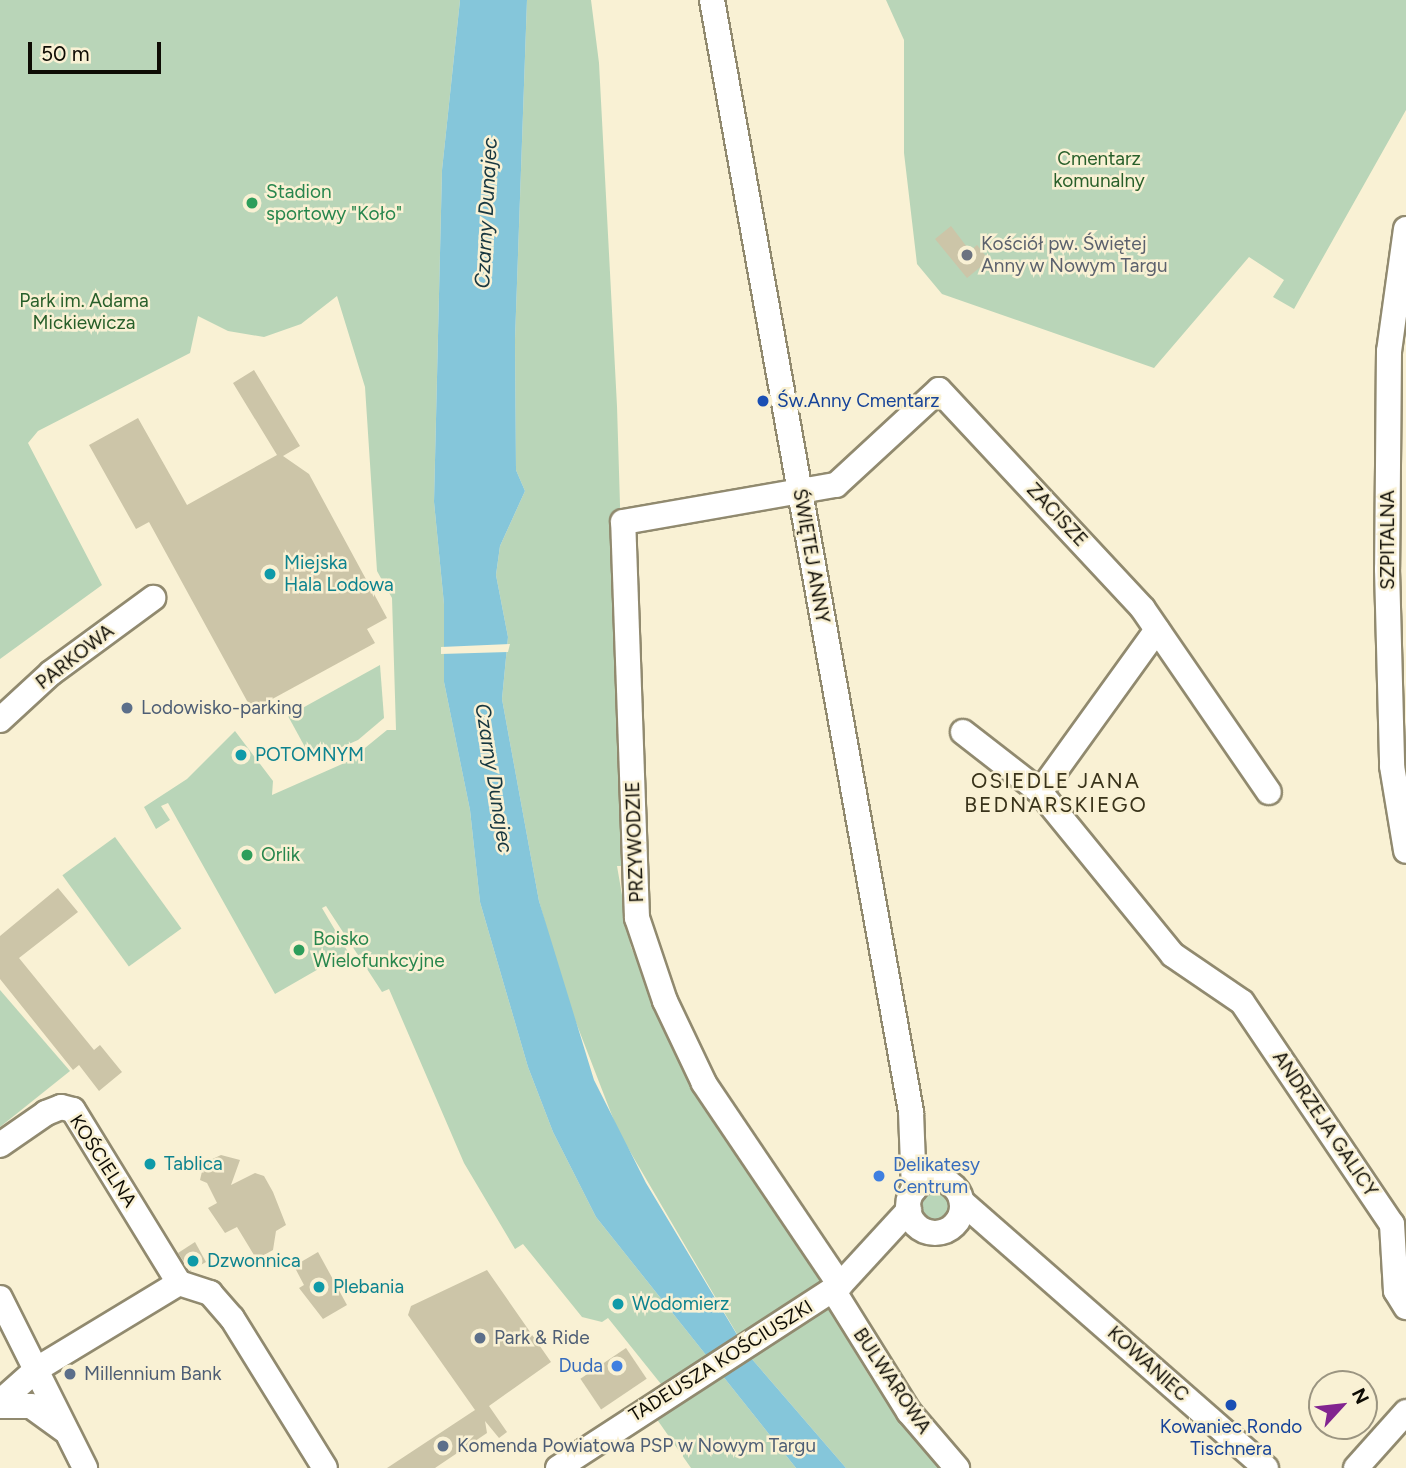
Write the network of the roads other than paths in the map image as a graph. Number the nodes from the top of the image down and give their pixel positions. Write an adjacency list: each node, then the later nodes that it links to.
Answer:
1 (712, 0): 3 (street, ŚWIĘTEJ ANNY)
2 (1406, 229): 10 (street, SZPITALNA)
3 (800, 495): 5 (street, ZACISZE); 11 (street, ŚWIĘTEJ ANNY); 19 (street, PRZYWODZIE)
4 (153, 598): 6 (street, PARKOWA)
5 (1157, 630): 8 (street); 9 (street, ZACISZE)
6 (0, 720)
7 (963, 732): 8 (street, ANDRZEJA GALICY)
8 (1040, 792): 22 (street, ANDRZEJA GALICY)
9 (1269, 792)
10 (1406, 851)
11 (911, 1112): 13 (street, ŚWIĘTEJ ANNY); 14 (street, ŚWIĘTEJ ANNY)
12 (0, 1145): 20 (street, KOŚCIELNA)
13 (941, 1180): 14 (street); 15 (street)
14 (911, 1200): 17 (street); 19 (street, TADEUSZA KOŚCIUSZKI)
15 (962, 1202): 16 (street); 18 (street, KOWANIEC)
16 (949, 1229): 17 (street); 18 (street, KOWANIEC)
17 (924, 1231): 19 (street, TADEUSZA KOŚCIUSZKI)
18 (1031, 1260): 31 (street, KOWANIEC)
19 (838, 1286): 29 (street, TADEUSZA KOŚCIUSZKI); 30 (street, BULWAROWA)
20 (171, 1290): 23 (street); 28 (street)
21 (0, 1298): 23 (street)
22 (1406, 1307)
23 (37, 1369): 24 (street); 26 (street)
24 (0, 1404): 26 (street)
25 (1406, 1412): 32 (street)
26 (64, 1430): 27 (street)
27 (85, 1468)
28 (325, 1468)
29 (558, 1468)
30 (957, 1468)
31 (1266, 1468)
32 (1356, 1468)

